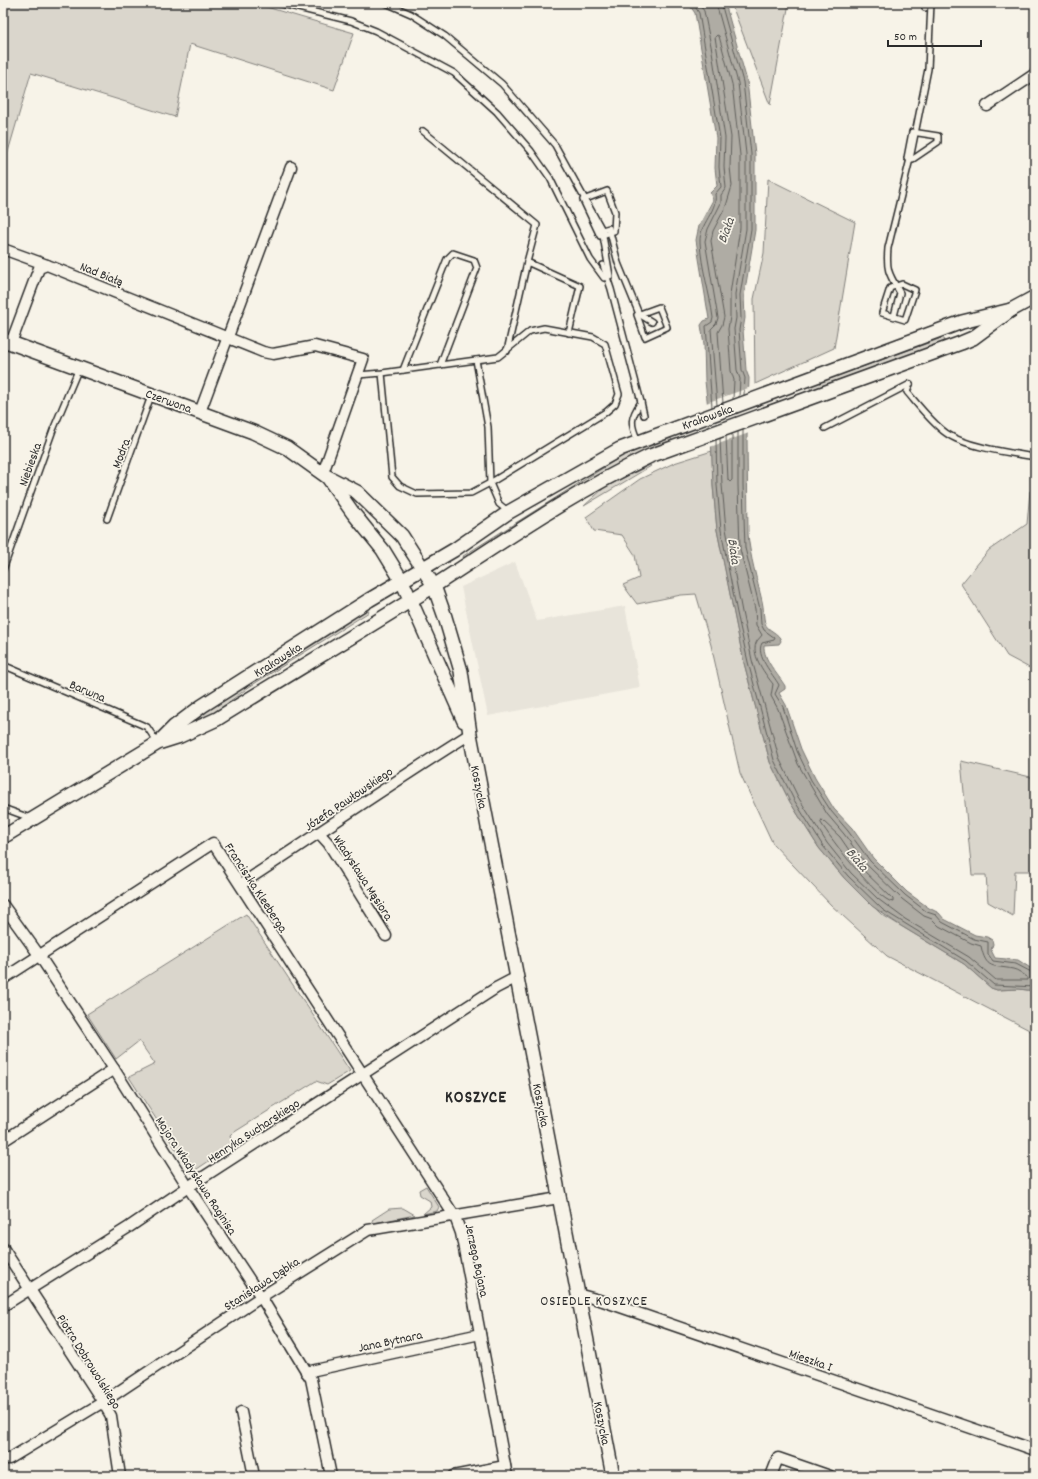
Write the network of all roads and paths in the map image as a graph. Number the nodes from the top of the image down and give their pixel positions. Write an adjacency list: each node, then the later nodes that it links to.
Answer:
1 (278, 3): 17 (lane)
2 (386, 3): 10 (lane)
3 (931, 3): 7 (lane)
4 (1035, 74): 5 (street)
5 (987, 106)
6 (423, 131): 14 (lane)
7 (915, 133): 8 (lane); 8 (lane)
8 (910, 158): 18 (lane)
9 (291, 167): 25 (street)
10 (586, 199): 11 (lane); 12 (lane)
11 (602, 232): 12 (lane); 17 (lane)
12 (610, 233): 21 (lane)
13 (3, 249): 15 (street, Nad Białą)
14 (527, 262): 24 (lane); 27 (lane)
15 (47, 264): 25 (street, Nad Białą); 26 (street)
16 (602, 265): 17 (lane)
17 (607, 277): 35 (lane)
18 (896, 286): 18 (lane); 22 (lane)
19 (1035, 297): 20 (street, Krakowska)
20 (1011, 310): 39 (street, Krakowska); 48 (street, Krakowska)
21 (639, 314): 21 (lane); 23 (lane)
22 (894, 316)
23 (652, 322)
24 (569, 333): 27 (lane); 42 (lane)
25 (229, 338): 33 (street, Nad Białą); 36 (street)
26 (7, 342): 30 (street, Czerwona)
27 (506, 350): 28 (lane)
28 (476, 360): 29 (lane); 42 (lane)
29 (440, 365): 31 (lane); 31 (lane)
30 (79, 367): 34 (street, Czerwona); 46 (lane, Niebieska)
31 (403, 370): 32 (lane)
32 (382, 373): 33 (lane); 42 (lane)
33 (358, 375): 41 (street)
34 (152, 394): 36 (street, Czerwona); 44 (lane, Modra)
35 (641, 402): 37 (lane); 39 (lane)
36 (200, 412): 41 (street, Czerwona)
37 (644, 415)
38 (824, 428): 40 (lane)
39 (639, 441): 43 (street, Krakowska)
40 (1035, 457)
41 (325, 475): 45 (street, Czerwona); 47 (street, Czerwona)
42 (490, 483): 43 (lane)
43 (509, 512): 45 (street, Krakowska)
44 (107, 519)
45 (424, 568): 47 (street, Krakowska); 48 (street)
46 (3, 570)
47 (402, 581): 49 (street); 52 (street, Krakowska)
48 (434, 586): 49 (street, Krakowska); 51 (street, Koszycka)
49 (411, 600): 51 (street, Koszycka); 52 (street, Krakowska)
50 (3, 665): 52 (lane, Barwna)
51 (470, 734): 55 (street, Józefa Pawłowskiego); 61 (street, Koszycka)
52 (158, 743): 54 (street, Krakowska)
53 (3, 808): 54 (lane)
54 (31, 819): 56 (street, Krakowska)
55 (319, 834): 57 (street, Józefa Pawłowskiego); 59 (street, Władysława Mąsiora)
56 (3, 837)
57 (241, 884): 60 (street, Franciszka Kleeberga); 64 (street, Franciszka Kleeberga)
58 (3, 905): 60 (street, Majora Władysława Raginisa)
59 (386, 936)
60 (39, 955): 62 (street, Franciszka Kleeberga); 63 (street, Majora Władysława Raginisa)
61 (517, 977): 64 (street, Henryka Sucharskiego); 67 (street, Koszycka)
62 (3, 979)
63 (114, 1069): 65 (street); 66 (street, Majora Władysława Raginisa)
64 (362, 1075): 66 (street, Henryka Sucharskiego); 68 (street, Jerzego Bajana)
65 (3, 1140)
66 (188, 1187): 70 (street, Henryka Sucharskiego); 72 (street, Majora Władysława Raginisa)
67 (560, 1198): 68 (street, Stanisława Dąbka); 71 (street, Koszycka)
68 (455, 1217): 72 (street, Stanisława Dąbka); 74 (street, Jerzego Bajana)
69 (3, 1248): 70 (street)
70 (29, 1289): 73 (street, Henryka Sucharskiego); 76 (street, Piotra Dobrowolskiego)
71 (577, 1294): 78 (street, Mieszka I); 85 (street, Koszycka)
72 (261, 1298): 75 (street, Majora Władysława Raginisa); 76 (street, Stanisława Dąbka)
73 (3, 1306)
74 (480, 1334): 75 (street, Jana Bytnara); 80 (street, Jerzego Bajana)
75 (306, 1372): 83 (street, Majora Władysława Raginisa)
76 (103, 1402): 79 (street, Stanisława Dąbka); 81 (street, Piotra Dobrowolskiego)
77 (241, 1412): 82 (street)
78 (1035, 1450)
79 (3, 1459)
80 (506, 1471): 84 (street)
81 (120, 1476)
82 (254, 1476)
83 (331, 1476)
84 (453, 1476)
85 (613, 1476)
86 (771, 1476): 87 (street)
87 (830, 1476)

